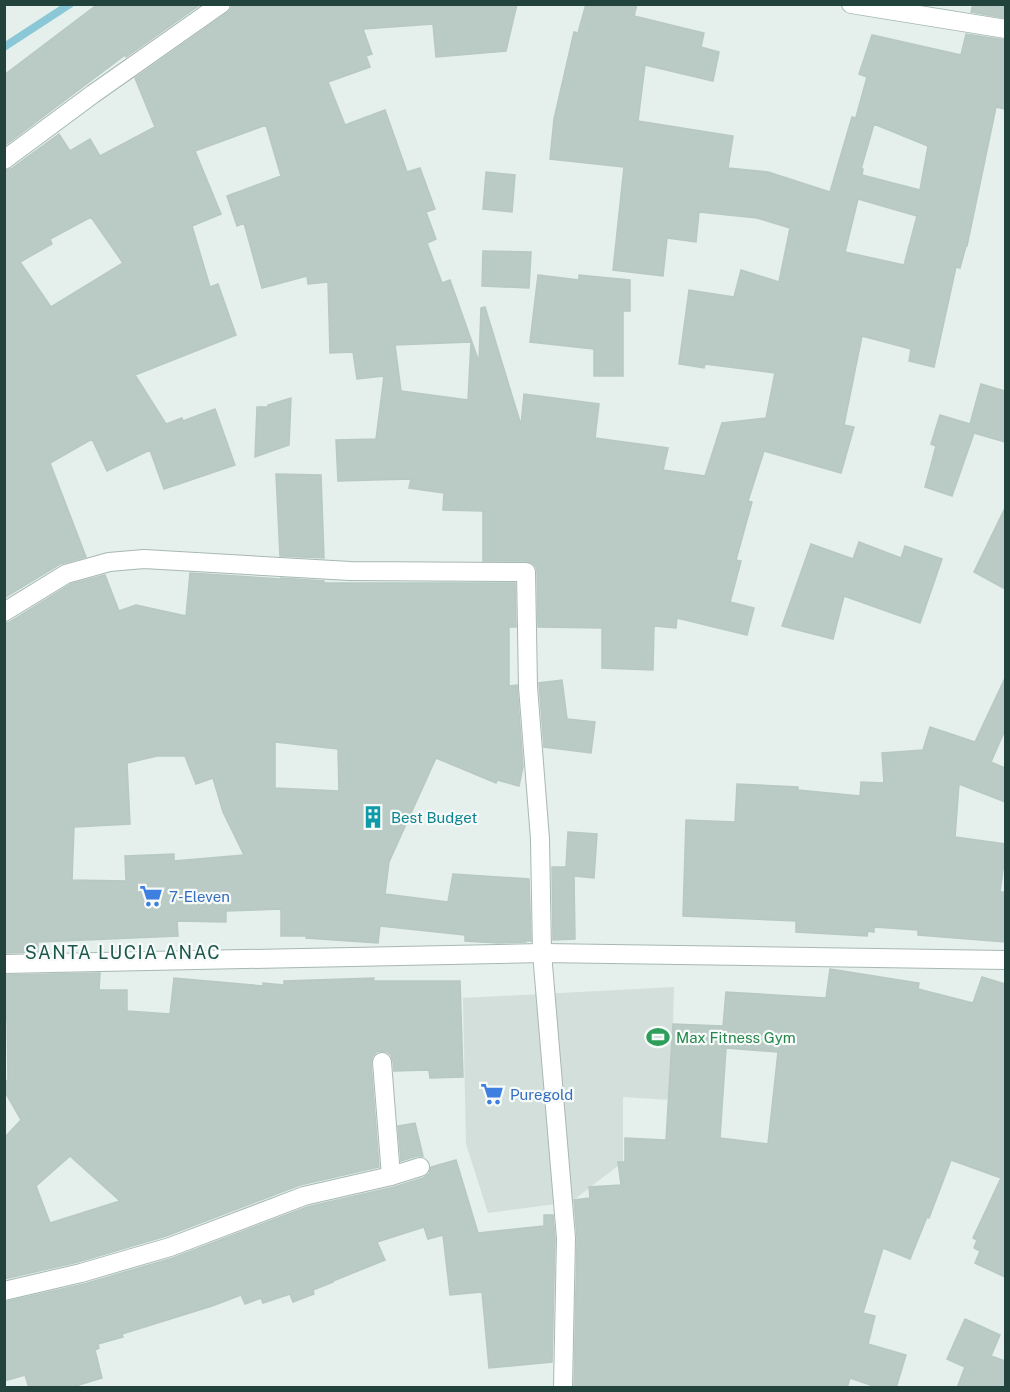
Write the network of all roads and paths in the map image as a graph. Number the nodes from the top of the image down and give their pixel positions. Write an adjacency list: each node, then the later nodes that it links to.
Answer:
1 (850, 4): 3 (street)
2 (212, 7): 4 (street)
3 (1005, 29)
4 (4, 160)
5 (4, 612): 6 (street)
6 (542, 953): 7 (street); 8 (street); 13 (street)
7 (1005, 960)
8 (4, 964)
9 (382, 1062): 11 (street)
10 (420, 1167): 11 (street)
11 (391, 1176): 12 (street)
12 (4, 1291)
13 (562, 1388)

